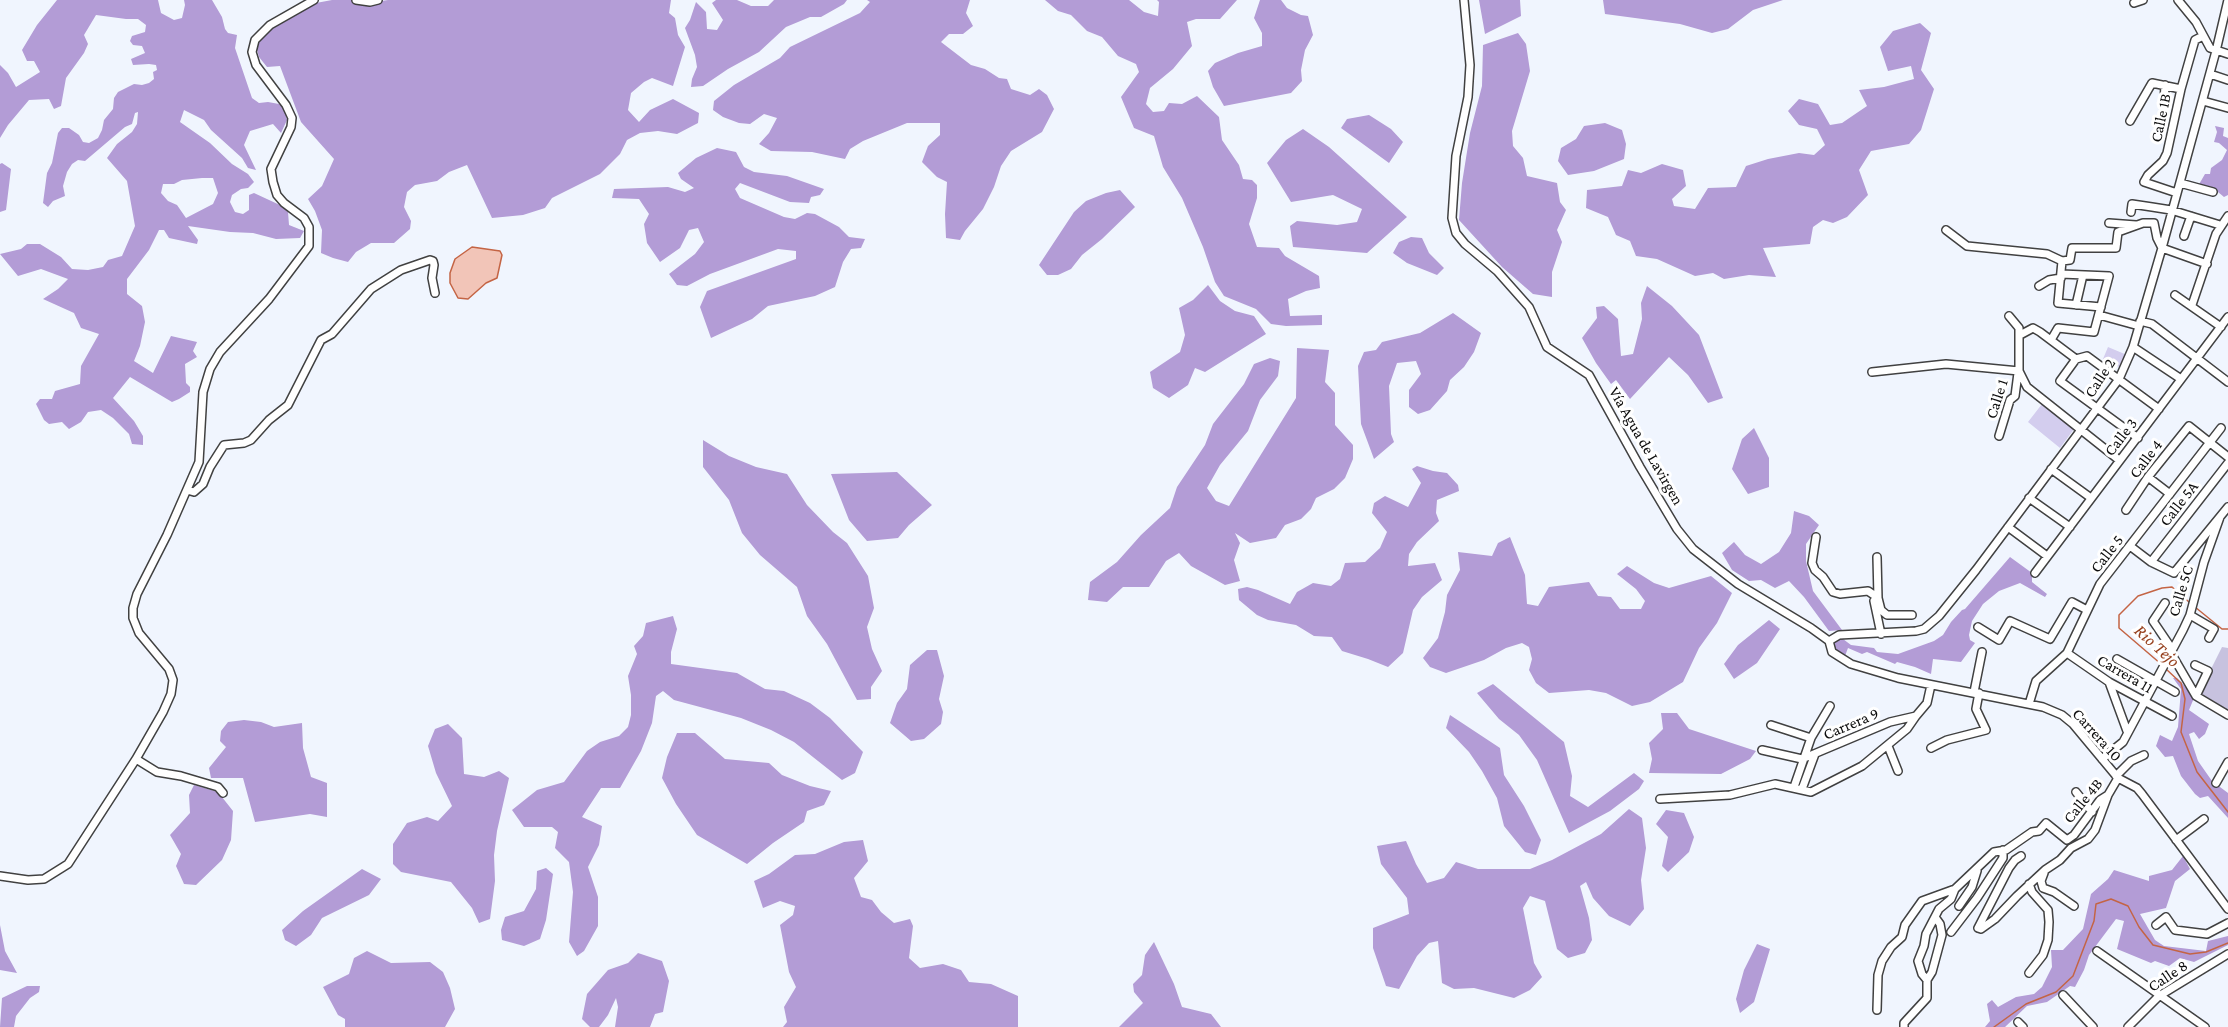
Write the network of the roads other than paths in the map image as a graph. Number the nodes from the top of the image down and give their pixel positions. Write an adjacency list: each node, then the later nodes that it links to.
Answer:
1 (314, 0): 70 (street)
2 (356, 0): 3 (street)
3 (378, 0)
4 (1464, 0): 93 (street, Vía Agua de Lavirgen)
5 (2143, 0): 8 (street)
6 (2178, 0): 10 (street)
7 (2228, 1): 9 (street, Calle 2)
8 (2134, 3)
9 (2224, 28): 11 (street, Calle 2)
10 (2204, 36): 11 (street); 16 (street)
11 (2216, 51): 12 (street); 13 (street, Calle 2)
12 (2228, 54)
13 (2210, 74): 14 (street); 17 (street, Calle 2)
14 (2228, 80)
15 (2165, 86): 16 (street); 18 (street); 20 (street)
16 (2181, 89): 22 (street, Calle 1B)
17 (2203, 101): 19 (street); 21 (street, Calle 2)
18 (2164, 102)
19 (2228, 108)
20 (2130, 121)
21 (2180, 183): 22 (street, Calle 2); 23 (street)
22 (2177, 192): 24 (street, Calle 2)
23 (2213, 192)
24 (2171, 210): 25 (street); 26 (street); 33 (street, Calle 2)
25 (2131, 212)
26 (2191, 216): 30 (street); 32 (street)
27 (2228, 216): 30 (street)
28 (2109, 223): 29 (street)
29 (2139, 225): 33 (street); 34 (street)
30 (2220, 225): 35 (street)
31 (1946, 230): 34 (street)
32 (2184, 236)
33 (2162, 248): 35 (street); 47 (street, Calle 2)
34 (2062, 261): 37 (street)
35 (2207, 264): 42 (street)
36 (2083, 275): 37 (street); 41 (street); 43 (street)
37 (2061, 276): 38 (street); 41 (street)
38 (2039, 286)
39 (435, 293): 70 (street)
40 (2175, 295): 42 (street)
41 (2076, 305): 43 (street)
42 (2192, 305): 46 (street)
43 (2101, 307): 44 (street)
44 (2099, 315): 47 (street); 49 (street)
45 (2009, 316): 48 (street)
46 (2225, 323): 52 (street, Calle 3)
47 (2140, 324): 50 (street, Calle 2); 52 (street)
48 (2020, 335): 49 (street); 53 (street, Calle 1)
49 (2051, 340): 51 (street)
50 (2133, 347): 55 (street, Calle 2); 56 (street)
51 (2076, 359): 55 (street); 58 (street)
52 (2198, 359): 56 (street, Calle 3); 57 (street)
53 (2019, 370): 54 (street); 61 (street); 62 (street, Calle 1)
54 (1872, 372)
55 (2119, 379): 58 (street, Calle 2); 59 (street)
56 (2181, 379): 59 (street, Calle 3)
57 (2228, 382)
58 (2097, 408): 61 (street, Calle 2); 63 (street)
59 (2159, 409): 63 (street, Calle 3)
60 (2221, 428): 64 (street, Calle 5)
61 (2080, 431): 66 (street); 68 (street, Calle 2)
62 (1999, 436)
63 (2138, 438): 66 (street, Calle 3)
64 (2209, 443): 65 (street); 69 (street, Calle 4); 71 (street, Calle 5)
65 (2228, 457)
66 (2119, 460): 73 (street, Calle 3)
67 (2228, 463): 83 (street, Calle 5A)
68 (2051, 469): 72 (street, Calle 2); 73 (street)
69 (2148, 477): 71 (street); 75 (street, Calle 4)
70 (186, 490): 119 (street)
71 (2170, 494): 80 (street, Calle 5)
72 (2029, 498): 77 (street, Calle 2); 78 (street)
73 (2091, 498): 78 (street, Calle 3)
74 (2228, 507): 76 (street)
75 (2126, 510)
76 (2220, 517): 83 (street); 88 (street, Calle 5C)
77 (2008, 527): 81 (street); 91 (street, Calle 2)
78 (2070, 527): 81 (street, Calle 3)
79 (1816, 537): 85 (street)
80 (2130, 546): 83 (street); 87 (street, Calle 5)
81 (2047, 556): 84 (street, Calle 3)
82 (1877, 557): 85 (street)
83 (2151, 562)
84 (2035, 573)
85 (1875, 592): 89 (street); 91 (street)
86 (2165, 603): 94 (street)
87 (2087, 610): 90 (street); 96 (street, Calle 5)
88 (2190, 613): 92 (street); 94 (street, Calle 5C)
89 (1912, 615)
90 (1978, 627)
91 (1881, 634): 93 (street, Calle 2)
92 (2209, 638)
93 (1829, 640): 101 (street, Carrera 10)
94 (2172, 651): 99 (street, Calle 5C); 104 (street)
95 (1982, 652): 103 (street)
96 (2067, 653): 100 (street, Carrera 11); 106 (street, Calle 5)
97 (2117, 659): 99 (street)
98 (2196, 665): 104 (street)
99 (2155, 681): 102 (street); 105 (street, Calle 5C)
100 (2109, 682): 105 (street, Carrera 11); 112 (street)
101 (1931, 685): 103 (street, Carrera 10); 109 (street)
102 (2175, 692)
103 (1977, 693): 106 (street, Carrera 10); 115 (street)
104 (2196, 696): 108 (street)
105 (2145, 701): 110 (street, Carrera 11); 112 (street, Calle 5C)
106 (2029, 704): 121 (street, Carrera 10)
107 (1830, 706): 113 (street)
108 (2228, 715)
109 (1916, 716): 114 (street); 117 (street, Carrera 9)
110 (2172, 716)
111 (1771, 725): 113 (street)
112 (2127, 731): 121 (street, Calle 5C)
113 (1811, 738): 120 (street)
114 (1888, 746): 123 (street); 126 (street)
115 (1931, 748)
116 (1762, 750): 120 (street)
117 (1815, 754): 120 (street, Carrera 9); 126 (street)
118 (2144, 755): 124 (street)
119 (136, 759): 128 (street); 138 (street)
120 (1802, 759): 126 (street)
121 (2102, 759): 124 (street, Carrera 10)
122 (2228, 762): 125 (street)
123 (1898, 771)
124 (2117, 777): 129 (street, Calle 4B); 133 (street, Carrera 10)
125 (2216, 783)
126 (1798, 788): 130 (street)
127 (2076, 792): 131 (street)
128 (223, 793)
129 (2108, 795): 131 (street, Calle 4B); 137 (street)
130 (1660, 799)
131 (2092, 812): 134 (street, Calle 4B)
132 (2204, 819): 133 (street)
133 (2176, 840): 143 (street, Carrera 10)
134 (2003, 850): 136 (street); 147 (street)
135 (2021, 856): 139 (street)
136 (1978, 869): 140 (street); 141 (street)
137 (2045, 870): 139 (street); 142 (street)
138 (0, 876)
139 (2029, 884): 150 (street)
140 (1955, 889): 144 (street); 154 (street)
141 (1959, 906)
142 (2074, 906)
143 (2228, 909)
144 (1935, 917): 151 (street); 151 (street)
145 (2228, 923): 146 (street)
146 (2156, 925)
147 (1951, 932)
148 (2097, 951): 153 (street)
149 (2228, 954): 153 (street, Calle 8)
150 (2029, 973)
151 (1927, 980): 156 (street)
152 (2063, 995): 157 (street)
153 (2159, 996): 155 (street); 158 (street, Calle 8)
154 (1877, 1010)
155 (2194, 1024): 159 (street)
156 (1904, 1027)
157 (2093, 1027)
158 (2128, 1027)
159 (2205, 1027)

